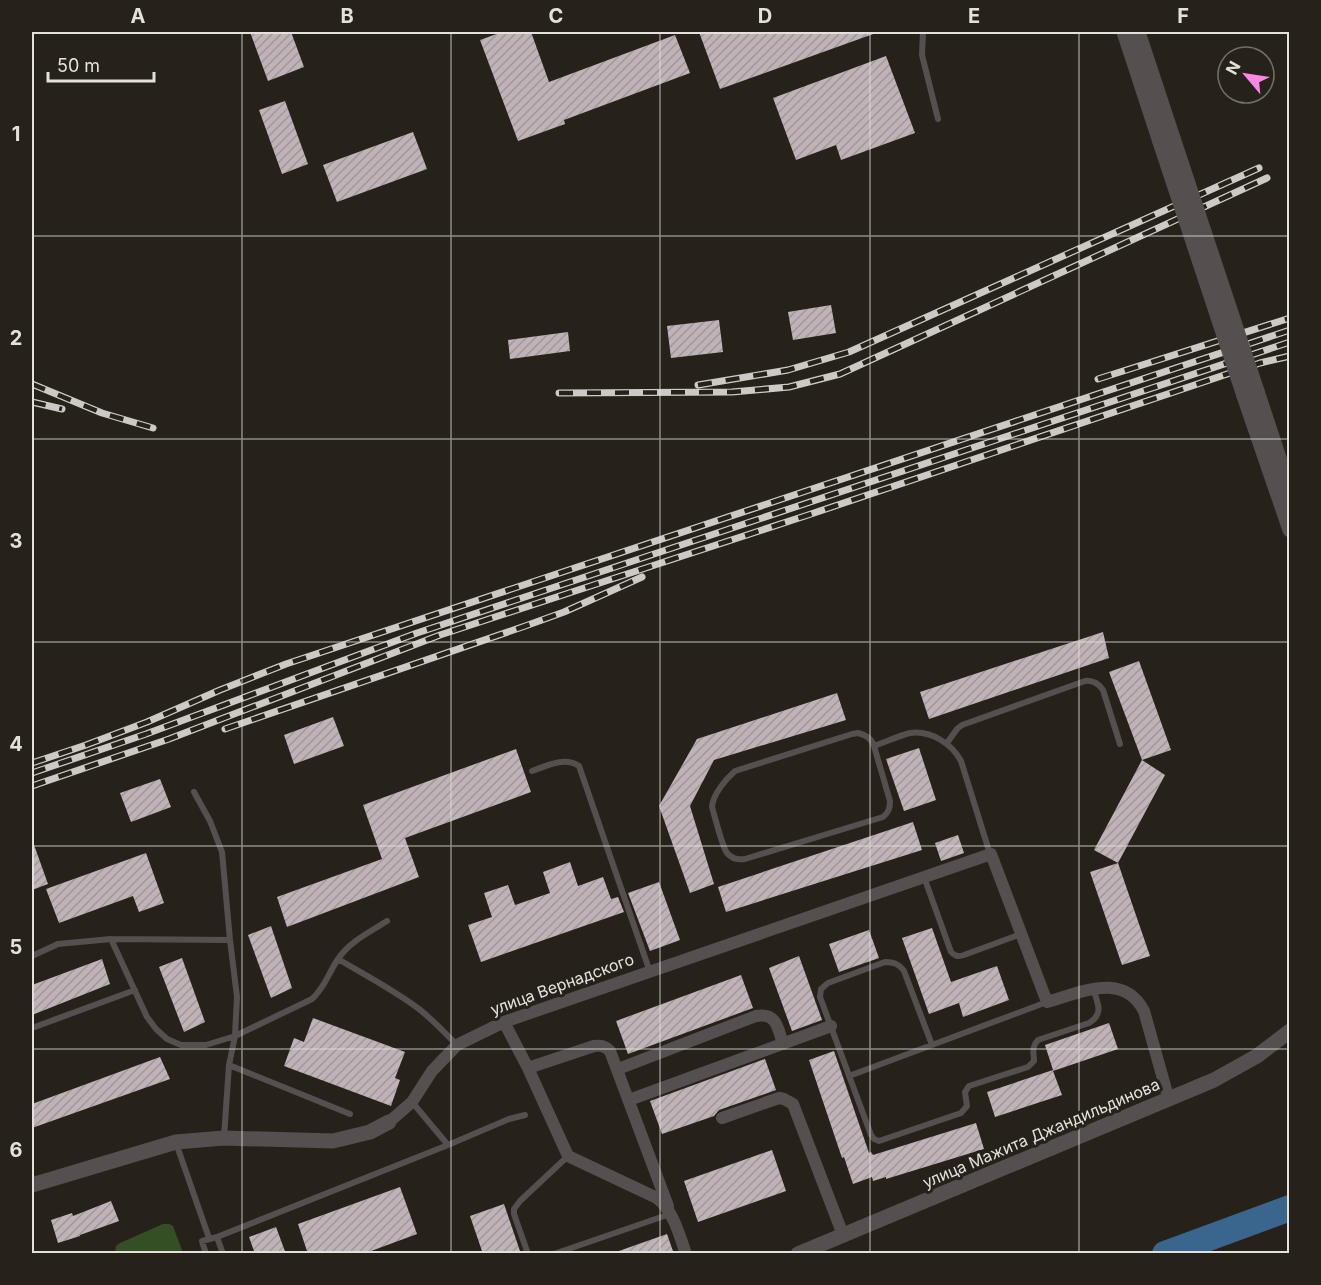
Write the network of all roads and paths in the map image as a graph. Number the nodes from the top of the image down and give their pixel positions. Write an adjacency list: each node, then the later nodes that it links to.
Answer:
1 (923, 32): 4 (lane)
2 (1124, 32): 5 (street)
3 (1138, 32): 5 (street)
4 (938, 119)
5 (1167, 140): 6 (street, bridge)
6 (1251, 394): 7 (street); 8 (street)
7 (1290, 491)
8 (1290, 530)
9 (946, 743): 10 (lane); 11 (lane); 14 (lane)
10 (1120, 744)
11 (874, 746): 11 (lane)
12 (532, 771): 22 (lane)
13 (194, 792): 19 (lane)
14 (991, 854): 15 (street, улица Вернадского); 17 (street)
15 (924, 877): 17 (lane); 22 (street, улица Вернадского)
16 (387, 921): 21 (lane)
17 (1021, 934): 25 (street)
18 (111, 939): 19 (lane); 20 (lane); 24 (lane)
19 (230, 940): 30 (lane)
20 (32, 956)
21 (338, 959): 30 (lane); 32 (lane)
22 (650, 972): 26 (street, улица Вернадского)
23 (1093, 989): 25 (street); 37 (lane); 39 (street)
24 (135, 990): 28 (lane); 30 (lane)
25 (1047, 1002): 33 (lane)
26 (504, 1022): 32 (street, улица Вернадского); 35 (street)
27 (831, 1026): 31 (street); 33 (lane); 37 (lane)
28 (32, 1028)
29 (1290, 1031): 39 (street, улица Мажита Джандильдинова)
30 (235, 1036): 34 (lane)
31 (783, 1044): 36 (street); 38 (street)
32 (457, 1045): 40 (street, улица Вернадского)
33 (932, 1045): 37 (lane)
34 (229, 1065): 41 (lane); 45 (lane)
35 (528, 1068): 36 (street); 48 (street)
36 (618, 1069): 38 (street)
37 (849, 1076)
38 (629, 1100): 50 (street)
39 (1169, 1100): 51 (street, улица Мажита Джандильдинова)
40 (412, 1102): 44 (street, улица Вернадского); 47 (lane)
41 (350, 1114)
42 (525, 1115): 47 (lane)
43 (722, 1118): 51 (street)
44 (389, 1122): 45 (street, улица Вернадского)
45 (224, 1138): 46 (street, улица Вернадского)
46 (176, 1142): 49 (street, улица Вернадского); 53 (lane)
47 (448, 1145): 52 (lane)
48 (568, 1156): 50 (street); 56 (lane)
49 (32, 1185)
50 (670, 1214): 57 (lane); 58 (street)
51 (843, 1235): 59 (street, улица Мажита Джандильдинова)
52 (217, 1237): 53 (lane); 55 (lane)
53 (209, 1238): 54 (lane)
54 (206, 1254)
55 (223, 1254)
56 (528, 1254)
57 (554, 1254)
58 (686, 1254)
59 (798, 1254)

